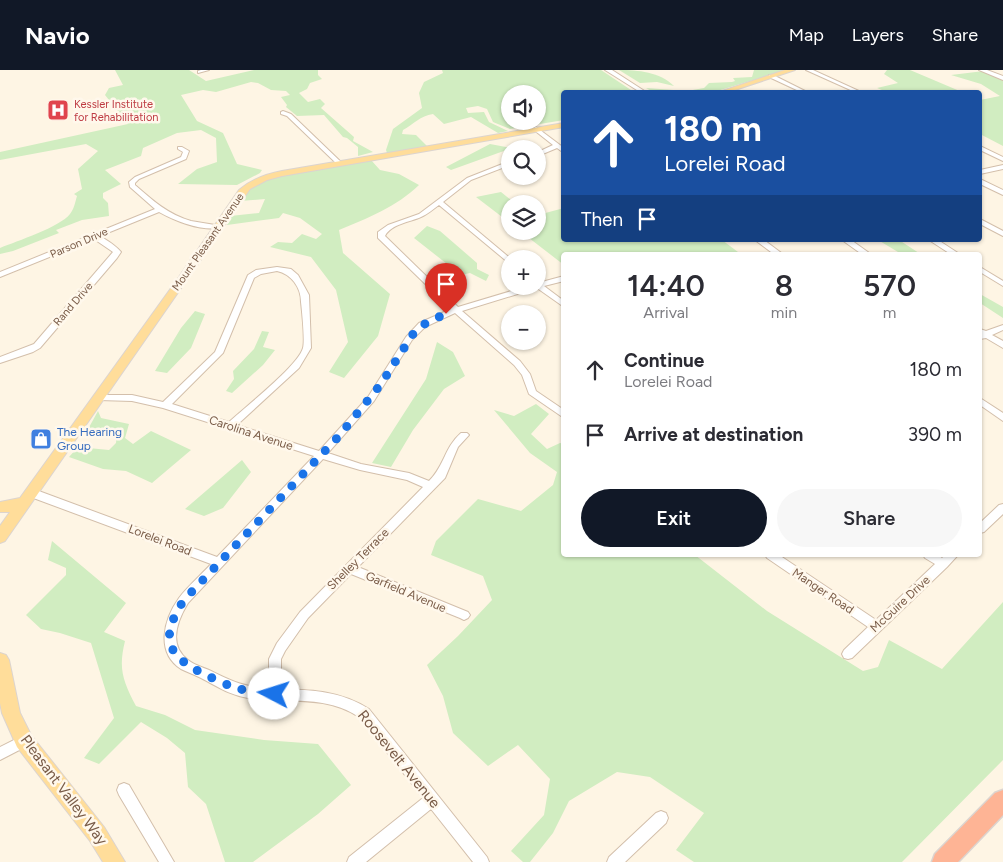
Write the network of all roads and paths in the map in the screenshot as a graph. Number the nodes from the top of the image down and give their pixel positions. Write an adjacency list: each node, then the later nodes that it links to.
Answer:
1 (608, 70): 7 (street)
2 (792, 70): 5 (main road)
3 (809, 70): 10 (street)
4 (982, 70): 6 (street)
5 (771, 76): 8 (main road); 9 (street)
6 (1003, 78)
7 (640, 90)
8 (729, 90)
9 (800, 90)
10 (854, 90)
11 (283, 113): 22 (street)
12 (561, 125): 13 (main road, Mount Pleasant Avenue)
13 (546, 127)
14 (530, 130): 22 (main road, Mount Pleasant Avenue)
15 (537, 130): 16 (street)
16 (557, 146): 18 (street); 20 (street)
17 (180, 148): 29 (street)
18 (561, 149)
19 (982, 149): 21 (street)
20 (546, 151)
21 (1003, 159)
22 (339, 163): 31 (main road, Mount Pleasant Avenue)
23 (501, 167): 28 (street)
24 (1003, 167): 25 (street)
25 (982, 172)
26 (982, 182): 27 (street)
27 (1003, 193)
28 (439, 202): 40 (street); 49 (street)
29 (158, 210): 31 (street); 33 (street, Parson Drive)
30 (982, 221): 32 (street)
31 (218, 227): 54 (main road, Mount Pleasant Avenue)
32 (1003, 234)
33 (95, 236): 42 (street, Parson Drive); 53 (street, Rand Drive)
34 (762, 242): 37 (street)
35 (849, 242): 38 (street)
36 (936, 242): 39 (street)
37 (776, 252)
38 (864, 252)
39 (952, 252)
40 (501, 254)
41 (982, 271): 45 (street)
42 (0, 274)
43 (561, 279): 44 (street)
44 (546, 284)
45 (1003, 284)
46 (546, 292): 48 (street)
47 (507, 295): 49 (street)
48 (561, 302)
49 (456, 310): 57 (street); 61 (street)
50 (1003, 327): 51 (street)
51 (982, 334): 52 (street)
52 (1003, 346)
53 (0, 360)
54 (99, 397): 56 (street, Carolina Avenue); 63 (main road, Mount Pleasant Avenue)
55 (982, 402): 58 (street)
56 (165, 405): 59 (street, Carolina Avenue); 59 (street)
57 (561, 413)
58 (1003, 418)
59 (230, 426): 61 (street, Carolina Avenue)
60 (464, 435): 62 (street, Shelley Terrace)
61 (322, 455): 62 (street, Carolina Avenue); 71 (street)
62 (430, 486): 73 (street, Shelley Terrace)
63 (28, 497): 64 (main road); 67 (main road, Mount Pleasant Avenue); 71 (street, Lorelei Road)
64 (0, 507)
65 (1003, 508): 66 (street)
66 (982, 527)
67 (0, 537)
68 (774, 557): 75 (street, Manger Road)
69 (932, 557): 72 (street)
70 (950, 557): 72 (street, McGuire Drive)
71 (220, 563): 78 (street, Roosevelt Avenue)
72 (943, 564): 75 (street, McGuire Drive)
73 (349, 568): 74 (street, Garfield Avenue); 78 (street, Shelley Terrace)
74 (464, 615)
75 (876, 626): 76 (street, McGuire Drive)
76 (848, 654)
77 (0, 660): 79 (main road, Pleasant Valley Way)
78 (274, 694): 82 (street, Roosevelt Avenue)
79 (24, 741): 80 (street); 85 (main road, Pleasant Valley Way)
80 (0, 754)
81 (124, 790): 86 (street)
82 (432, 800): 87 (street); 88 (street, Roosevelt Avenue)
83 (1003, 800): 90 (highway)
84 (661, 818): 89 (street)
85 (115, 862)
86 (167, 862)
87 (354, 862)
88 (482, 862)
89 (614, 862)
90 (944, 862)

